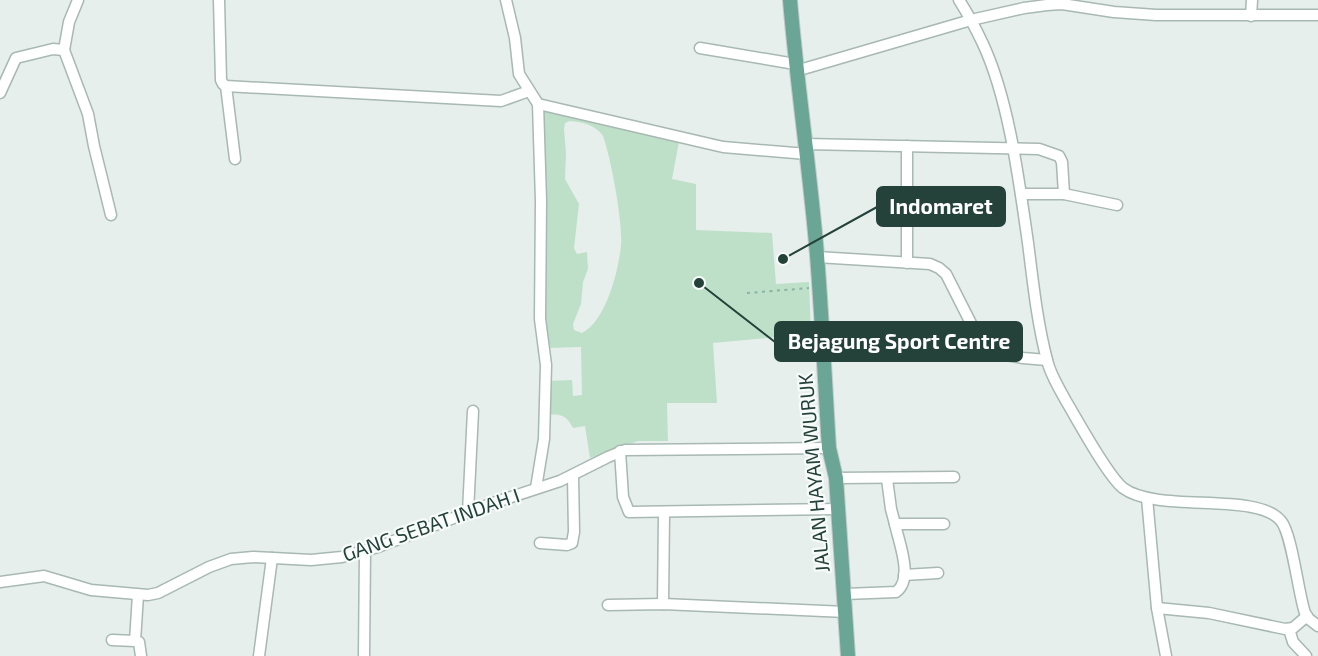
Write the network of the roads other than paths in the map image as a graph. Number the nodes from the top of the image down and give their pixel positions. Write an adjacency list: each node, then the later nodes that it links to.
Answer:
1 (78, 0): 11 (street)
2 (219, 0): 13 (street)
3 (506, 0): 14 (street)
4 (790, 0): 12 (main road, JALAN HAYAM WURUK)
5 (960, 0): 9 (street)
6 (1252, 0): 8 (street)
7 (1318, 15): 8 (street)
8 (1251, 16): 9 (street)
9 (971, 20): 12 (street); 18 (street)
10 (700, 48): 12 (street)
11 (64, 50): 15 (street); 24 (street)
12 (795, 67): 19 (main road, JALAN HAYAM WURUK)
13 (226, 86): 14 (street); 20 (street)
14 (530, 91): 16 (street)
15 (0, 93)
16 (538, 104): 19 (street); 37 (street)
17 (907, 146): 18 (street); 19 (street); 26 (street)
18 (1012, 148): 21 (street); 22 (street)
19 (806, 149): 25 (main road, JALAN HAYAM WURUK)
20 (235, 159)
21 (1021, 194): 22 (street); 29 (street)
22 (1065, 194): 23 (street)
23 (1117, 205)
24 (111, 215)
25 (817, 257): 26 (street); 27 (main road, JALAN HAYAM WURUK)
26 (907, 263): 28 (street)
27 (821, 328): 28 (street); 31 (main road, JALAN HAYAM WURUK)
28 (985, 351): 29 (street)
29 (1047, 360): 38 (street)
30 (472, 411): 40 (street)
31 (829, 448): 32 (street, GANG SEBAT INDAH I); 35 (main road, JALAN HAYAM WURUK)
32 (620, 452): 33 (street, GANG SEBAT INDAH I); 41 (street)
33 (573, 476): 37 (street, GANG SEBAT INDAH I); 44 (street)
34 (954, 477): 36 (street)
35 (836, 478): 36 (street); 39 (main road, JALAN HAYAM WURUK)
36 (887, 479): 42 (street)
37 (536, 489): 40 (street, GANG SEBAT INDAH I)
38 (1147, 498): 54 (street); 56 (street)
39 (838, 510): 41 (street); 50 (main road, JALAN HAYAM WURUK)
40 (468, 512): 45 (street, GANG SEBAT INDAH I)
41 (664, 513): 52 (street)
42 (895, 524): 43 (street); 48 (street)
43 (944, 524)
44 (540, 543)
45 (364, 551): 46 (street, GANG SEBAT INDAH I); 63 (street)
46 (272, 558): 51 (street, GANG SEBAT INDAH I); 62 (street)
47 (938, 573): 48 (street)
48 (904, 575): 50 (street)
49 (0, 582): 51 (street, GANG SEBAT INDAH I)
50 (844, 594): 55 (main road, JALAN HAYAM WURUK)
51 (138, 595): 60 (street)
52 (663, 604): 53 (street); 55 (street)
53 (608, 605)
54 (1157, 608): 58 (street); 65 (street)
55 (846, 612): 64 (main road, JALAN HAYAM WURUK)
56 (1307, 616): 57 (street); 58 (street)
57 (1318, 626)
58 (1290, 628): 66 (street)
59 (112, 640): 60 (street)
60 (135, 641): 61 (street)
61 (141, 656)
62 (259, 656)
63 (364, 656)
64 (848, 656)
65 (1166, 656)
66 (1306, 656)

